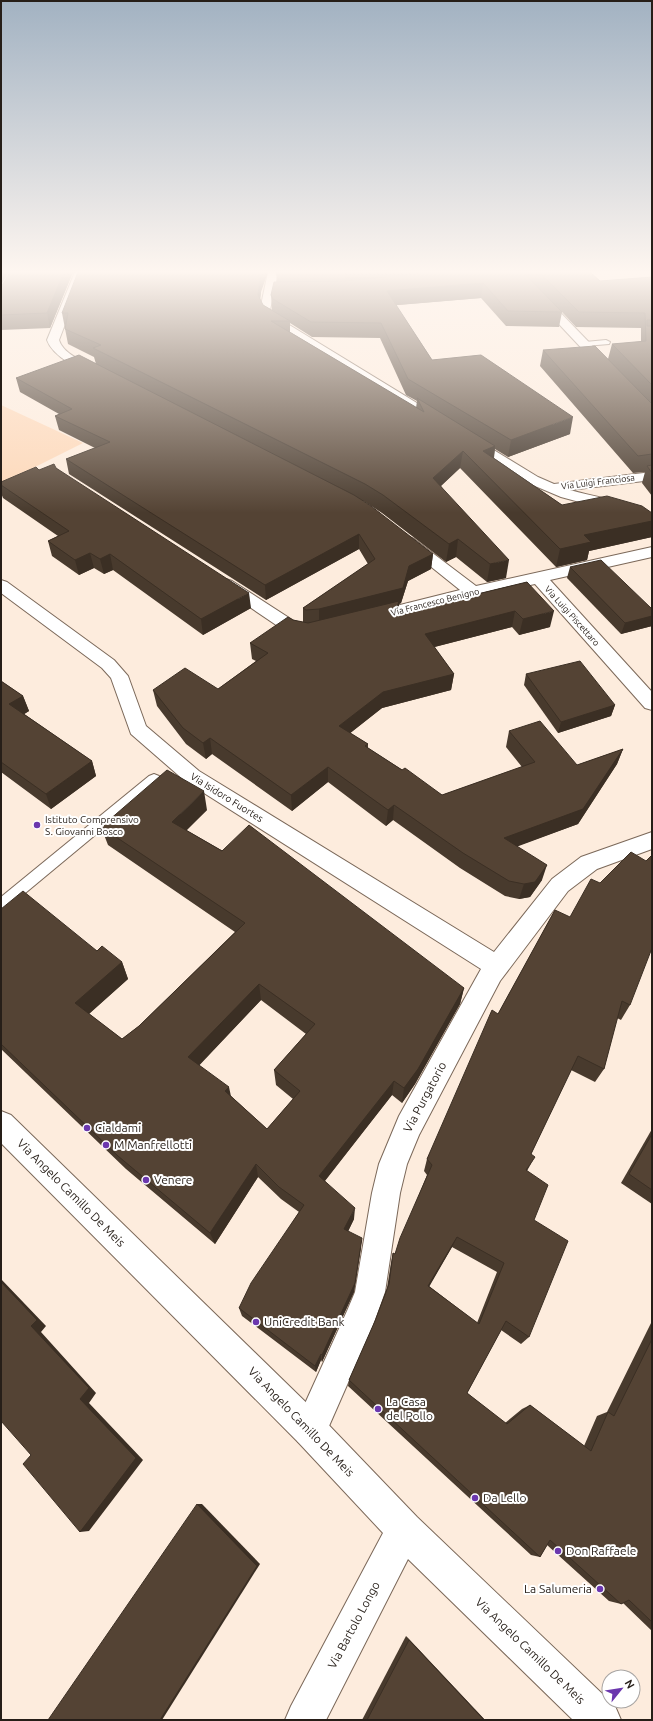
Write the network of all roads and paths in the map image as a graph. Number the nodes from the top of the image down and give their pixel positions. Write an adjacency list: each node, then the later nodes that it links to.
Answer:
1 (62, 352): 4 (street)
2 (326, 352): 7 (street)
3 (592, 352): 5 (street)
4 (108, 376)
5 (616, 377)
6 (648, 476): 7 (street, Via Luigi Franciosa); 8 (street, Via Luigi Franciosa)
7 (551, 488): 8 (street)
8 (636, 515): 9 (street)
9 (652, 527)
10 (401, 536): 15 (street)
11 (652, 552): 13 (street, Via Luigi Piscettaro)
12 (216, 578): 17 (street)
13 (539, 578): 15 (street, Via Francesco Benigno); 18 (street, Via Luigi Piscettaro)
14 (1, 585): 22 (street, Via Isidoro Fuortes)
15 (473, 592): 16 (street, Via Francesco Benigno)
16 (358, 621)
17 (327, 629)
18 (652, 704)
19 (154, 779): 21 (lane)
20 (652, 840): 22 (street, Via Purgatorio)
21 (1, 905)
22 (497, 966): 24 (street, Via Purgatorio)
23 (1, 1124): 24 (street, Via Angelo Camillo De Meis)
24 (310, 1430): 25 (street, Via Angelo Camillo De Meis)
25 (404, 1530): 26 (street, Via Bartolo Longo); 27 (street, Via Angelo Camillo De Meis)
26 (304, 1720)
27 (600, 1720)

